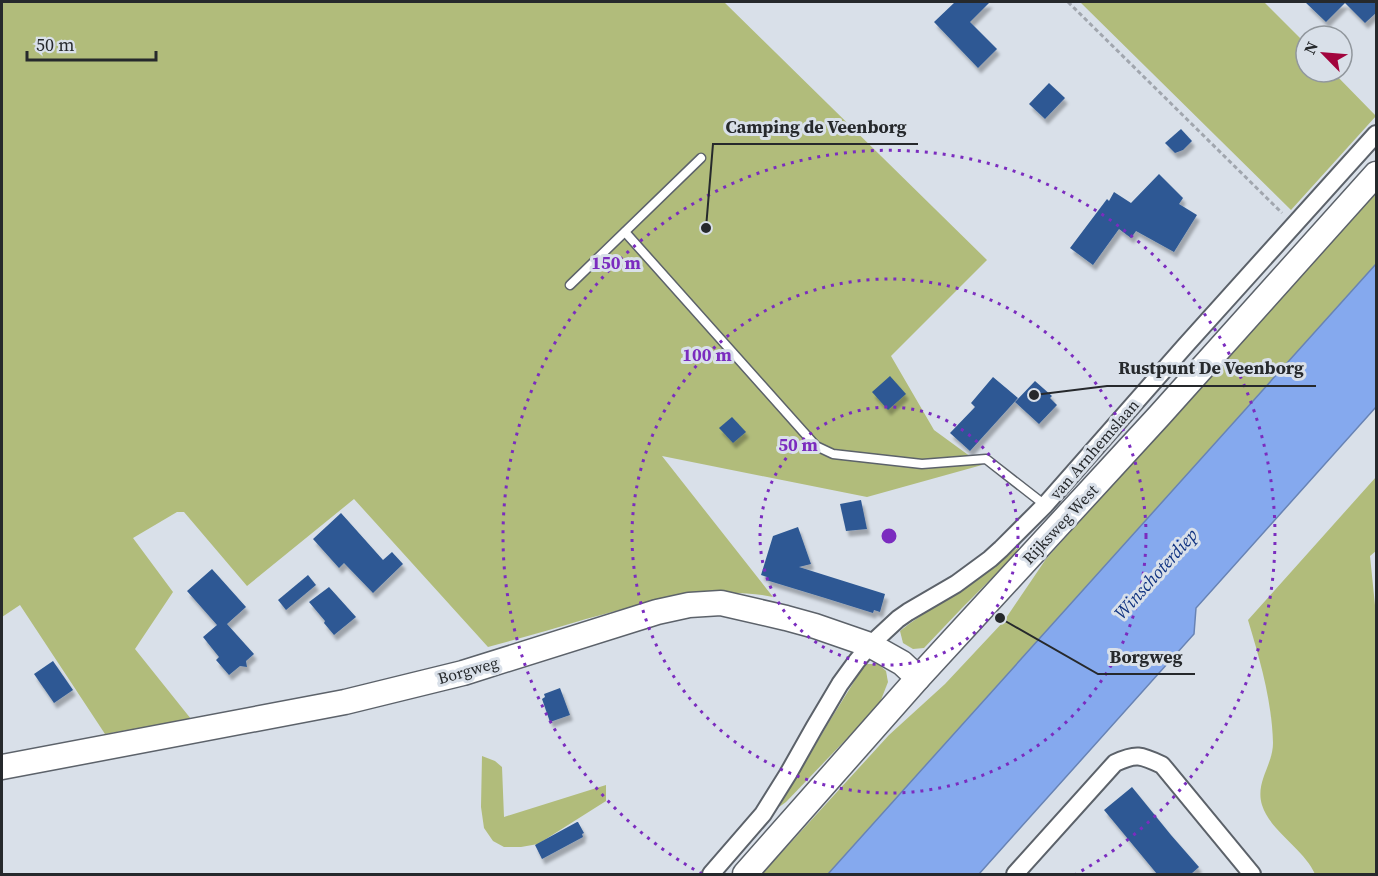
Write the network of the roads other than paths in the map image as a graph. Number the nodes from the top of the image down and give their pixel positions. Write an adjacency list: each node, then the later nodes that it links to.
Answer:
1 (1377, 135): 6 (street, van Arnhemslaan)
2 (701, 159): 4 (lane)
3 (1377, 174): 8 (street, Rijksweg West)
4 (625, 232): 5 (lane); 6 (lane)
5 (570, 285)
6 (1045, 505): 7 (street, van Arnhemslaan)
7 (870, 645): 8 (street, Borgweg); 9 (street, Borgweg); 10 (street)
8 (918, 678): 11 (street, Rijksweg West)
9 (2, 766)
10 (711, 874)
11 (745, 874)
12 (1015, 874): 13 (street)
13 (1252, 874)

